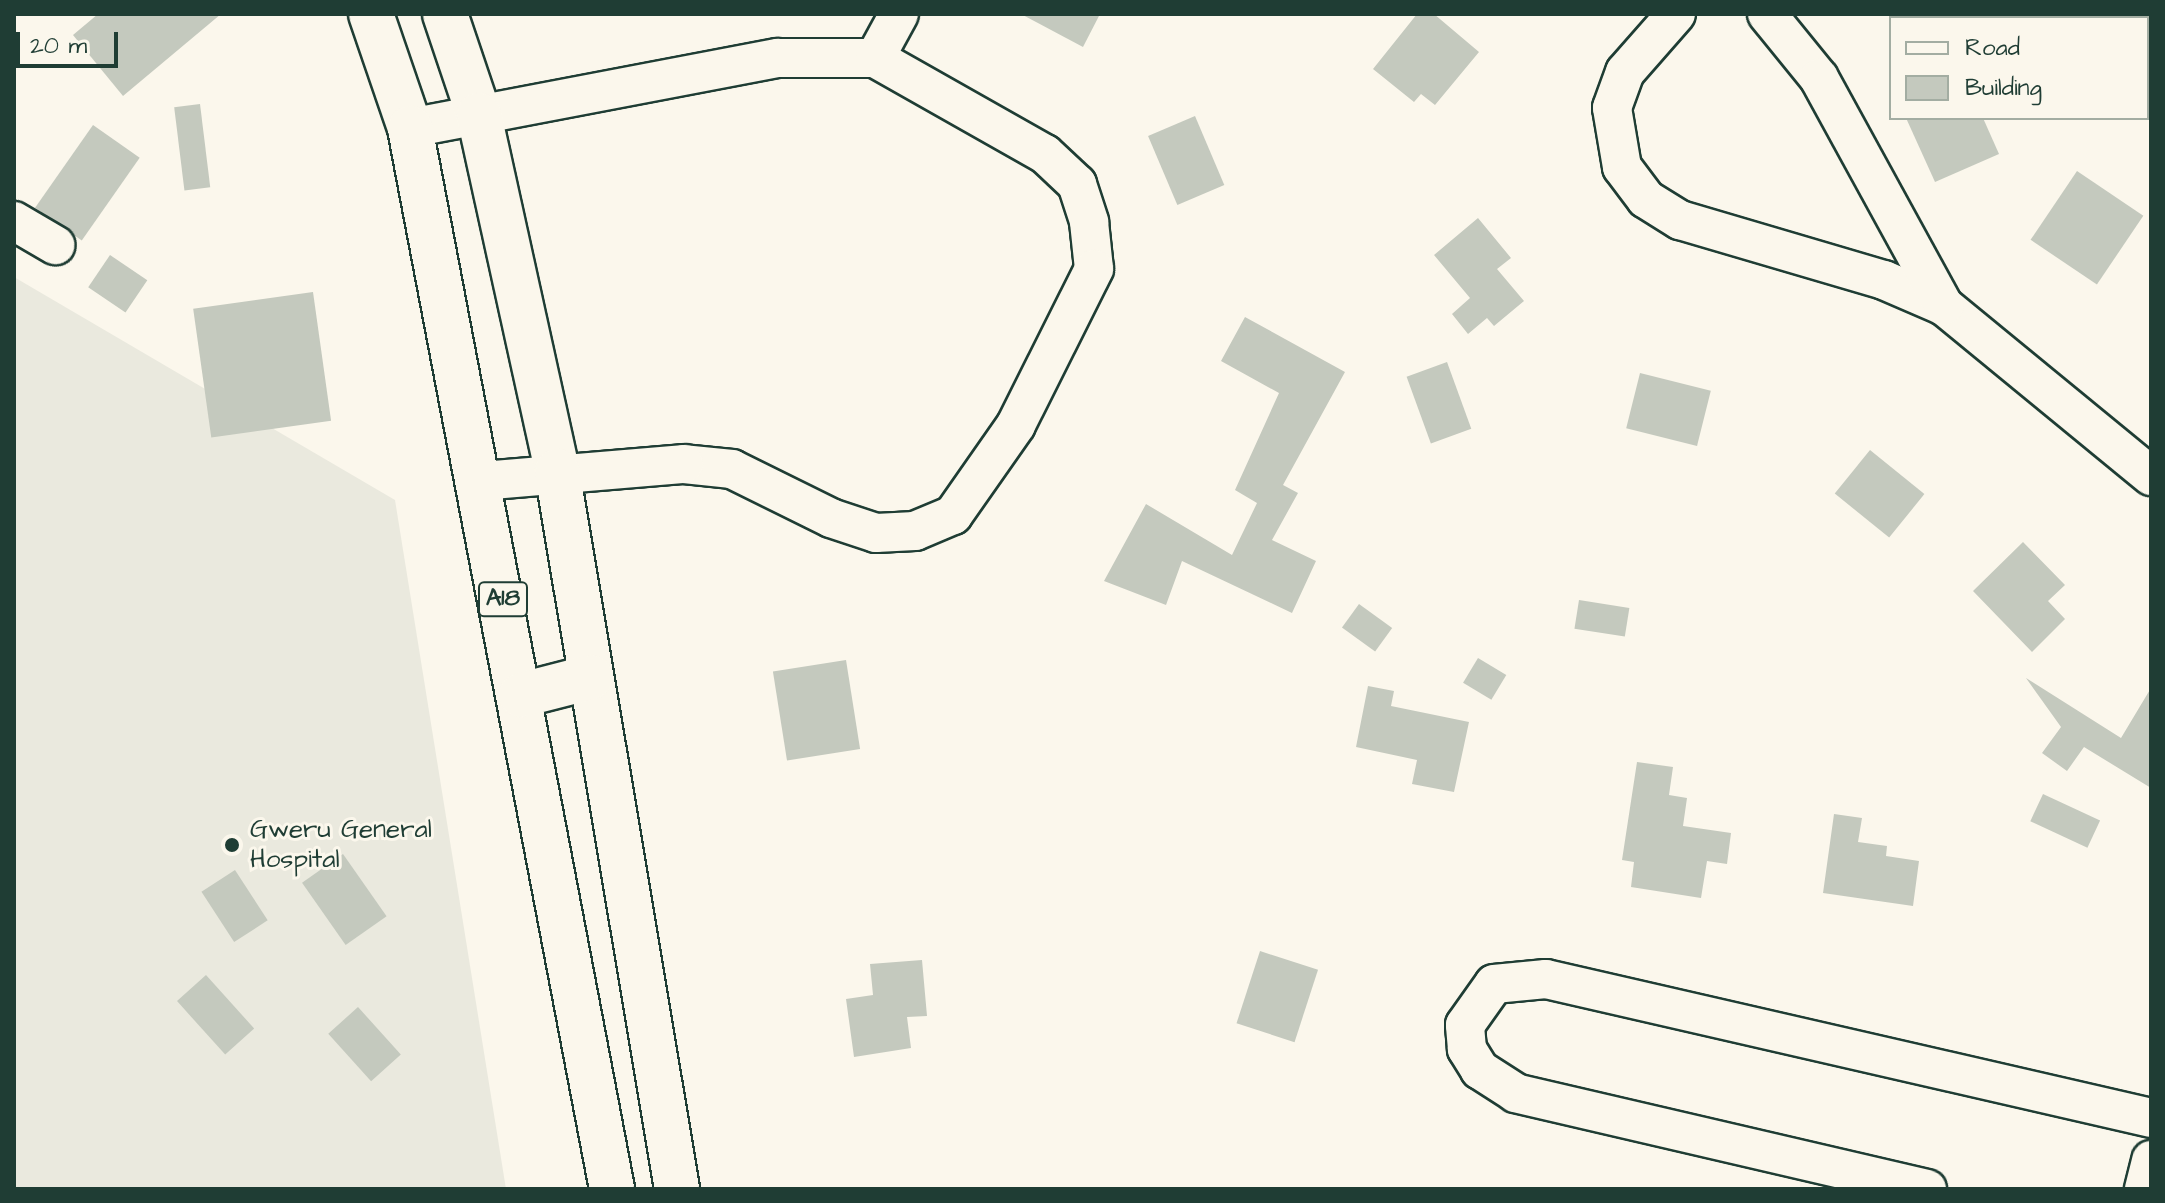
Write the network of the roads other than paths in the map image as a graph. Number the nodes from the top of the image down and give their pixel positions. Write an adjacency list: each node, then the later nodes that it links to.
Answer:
1 (371, 14): 8 (highway, A18)
2 (445, 14): 7 (highway)
3 (899, 14): 6 (street)
4 (1676, 14): 11 (street)
5 (1767, 14): 11 (street)
6 (875, 58): 7 (street); 12 (street)
7 (479, 115): 8 (street); 12 (highway)
8 (410, 128): 14 (highway, A18)
9 (14, 221): 10 (street)
10 (55, 245)
11 (1944, 306): 13 (street)
12 (557, 471): 14 (street); 15 (highway)
13 (2151, 476)
14 (481, 481): 16 (highway, A18)
15 (591, 677): 16 (highway); 17 (highway)
16 (521, 695): 18 (highway, A18)
17 (648, 1019): 18 (highway); 22 (highway)
18 (584, 1035): 21 (highway, A18)
19 (2151, 1118): 23 (street)
20 (2151, 1160): 24 (street)
21 (612, 1189)
22 (677, 1189)
23 (1927, 1189)
24 (2144, 1189)

